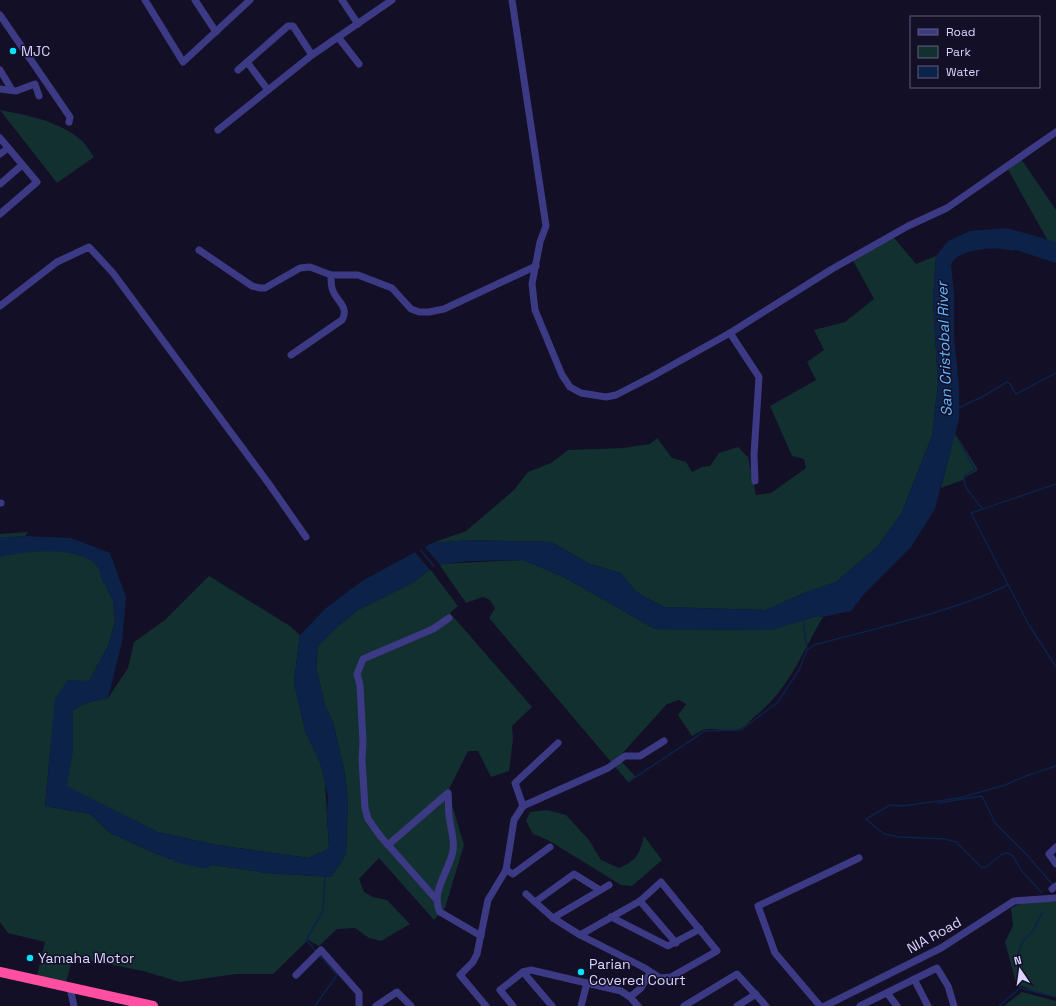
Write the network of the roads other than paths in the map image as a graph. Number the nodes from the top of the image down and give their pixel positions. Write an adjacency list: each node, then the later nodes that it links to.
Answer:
1 (145, 0): 9 (street)
2 (195, 0): 9 (street)
3 (342, 0): 8 (street)
4 (392, 0): 8 (street)
5 (512, 0): 30 (street)
6 (248, 1): 9 (street)
7 (0, 15): 20 (street)
8 (358, 24): 10 (street)
9 (216, 32)
10 (338, 38): 11 (street); 13 (street)
11 (312, 54): 12 (street); 18 (street)
12 (247, 62): 15 (street); 18 (street)
13 (359, 64)
14 (0, 70): 17 (street)
15 (238, 70)
16 (0, 89): 17 (street)
17 (12, 90): 19 (street)
18 (268, 90): 21 (street)
19 (40, 96)
20 (69, 122)
21 (218, 130)
22 (1056, 132): 33 (street)
23 (0, 138): 24 (street)
24 (8, 148): 25 (street); 26 (street)
25 (0, 154)
26 (22, 165): 27 (street); 28 (street)
27 (0, 184)
28 (0, 214)
29 (199, 250): 31 (street)
30 (536, 266): 31 (street); 33 (street)
31 (331, 275): 34 (street)
32 (0, 306): 36 (street)
33 (730, 333): 35 (street)
34 (291, 355)
35 (755, 481)
36 (306, 537)
37 (449, 618): 41 (street)
38 (664, 741): 40 (street)
39 (558, 743): 40 (street)
40 (524, 806): 46 (street)
41 (388, 845): 51 (street); 51 (street)
42 (550, 847): 46 (street)
43 (1056, 847): 45 (street)
44 (859, 858): 83 (street)
45 (1056, 864)
46 (506, 870): 58 (street)
47 (609, 885): 48 (street)
48 (600, 890): 53 (street); 55 (street)
49 (526, 894): 53 (street)
50 (1056, 898): 84 (street, NIA Road)
51 (436, 899): 58 (street)
52 (640, 901): 54 (street); 56 (street); 59 (street)
53 (535, 902): 55 (street)
54 (611, 917): 57 (street); 59 (street)
55 (553, 918): 57 (street)
56 (700, 929): 59 (street); 62 (street)
57 (580, 935): 62 (street)
58 (481, 936): 75 (street)
59 (676, 942)
60 (0, 972): 66 (highway)
61 (523, 972): 65 (street); 76 (street); 77 (street)
62 (650, 973): 69 (street)
63 (296, 975): 72 (street)
64 (914, 979): 67 (street); 87 (street); 88 (street)
65 (587, 983): 69 (street); 78 (street)
66 (70, 988): 70 (street); 71 (highway)
67 (887, 993): 85 (street); 86 (street)
68 (756, 994): 80 (street); 81 (street); 82 (street)
69 (630, 997): 79 (street)
70 (74, 1006)
71 (153, 1006)
72 (359, 1006)
73 (376, 1006): 74 (street)
74 (412, 1006)
75 (486, 1006)
76 (513, 1006)
77 (552, 1006)
78 (581, 1006)
79 (638, 1006)
80 (684, 1006)
81 (737, 1006)
82 (766, 1006)
83 (820, 1006)
84 (825, 1006)
85 (862, 1006)
86 (897, 1006)
87 (928, 1006)
88 (954, 1006)

